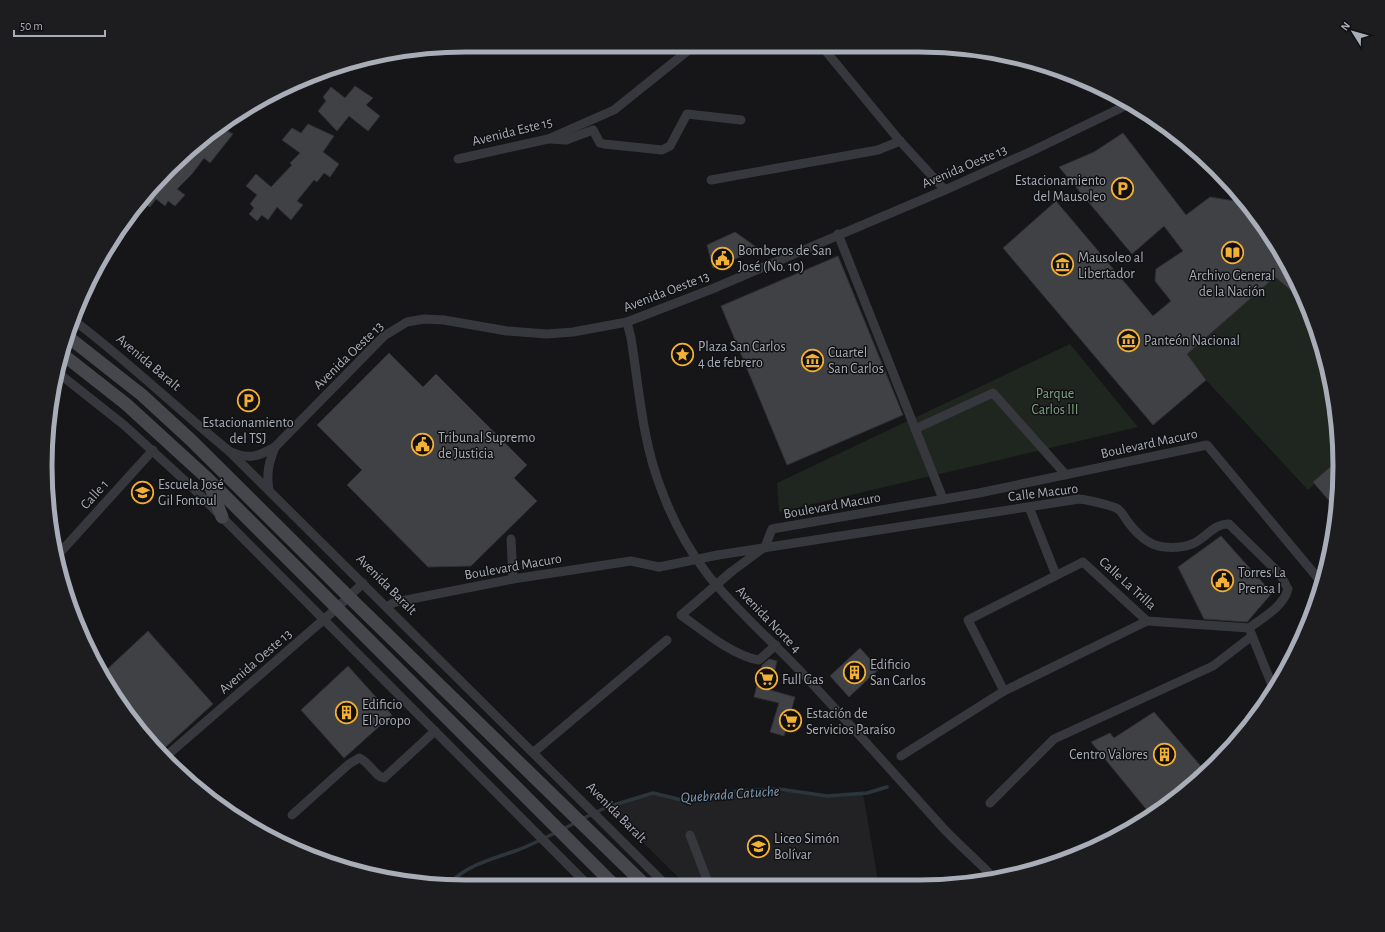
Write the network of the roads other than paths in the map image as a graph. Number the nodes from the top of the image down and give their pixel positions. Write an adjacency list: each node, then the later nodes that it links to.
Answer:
1 (686, 52): 5 (street, Avenida Este 15)
2 (826, 52): 6 (street)
3 (1124, 106): 9 (street, Avenida Oeste 13)
4 (741, 120): 5 (street)
5 (548, 139): 7 (street, Avenida Este 15)
6 (900, 141): 8 (street); 9 (street)
7 (458, 159)
8 (711, 180)
9 (945, 190): 10 (street, Avenida Oeste 13)
10 (838, 234): 11 (street, Avenida Oeste 13); 16 (street)
11 (627, 322): 17 (street, Avenida Oeste 13); 40 (street, Avenida Norte 4)
12 (78, 324): 19 (street, Avenida Baralt)
13 (72, 340): 33 (main road)
14 (67, 357): 21 (main road)
15 (62, 377): 18 (street)
16 (915, 429): 20 (street); 23 (street)
17 (275, 447): 19 (street, Avenida Oeste 13); 22 (street, Avenida Oeste 13)
18 (153, 450): 25 (street); 28 (street, Calle 1)
19 (229, 451): 22 (street, Avenida Baralt)
20 (1066, 475): 23 (street, Boulevard Macuro); 30 (street, Boulevard Macuro)
21 (207, 478): 25 (main road); 35 (main road)
22 (269, 490): 32 (street, Avenida Baralt)
23 (943, 499): 27 (street, Boulevard Macuro)
24 (1029, 507): 27 (street, Calle Macuro); 29 (street); 38 (street, Calle Macuro)
25 (222, 517): 36 (street)
26 (511, 539): 31 (street)
27 (765, 547): 31 (street, Boulevard Macuro, bridge); 40 (street, bridge)
28 (61, 551)
29 (1056, 575): 37 (street, Calle La Trilla); 42 (street, Calle La Trilla)
30 (1318, 578)
31 (513, 579): 34 (street, Boulevard Macuro)
32 (363, 583): 33 (street, Avenida Oeste 13); 34 (street, Avenida Baralt)
33 (349, 597): 35 (street, Avenida Oeste 13); 53 (main road)
34 (387, 607): 44 (street, Avenida Baralt)
35 (337, 608): 36 (street, Avenida Oeste 13); 52 (main road)
36 (323, 619): 43 (street); 45 (street, Avenida Oeste 13)
37 (1147, 621): 38 (street, Calle La Trilla); 42 (street)
38 (1251, 632): 41 (street); 47 (street)
39 (667, 640): 44 (street)
40 (776, 645): 50 (street, Avenida Norte 4)
41 (1271, 683)
42 (1004, 691): 46 (street)
43 (435, 731): 48 (street); 51 (street)
44 (534, 752): 54 (street, Avenida Baralt)
45 (169, 754)
46 (901, 756)
47 (990, 803)
48 (292, 815)
49 (690, 835): 55 (street)
50 (990, 874)
51 (583, 880)
52 (609, 880)
53 (641, 880)
54 (662, 880)
55 (707, 880)

